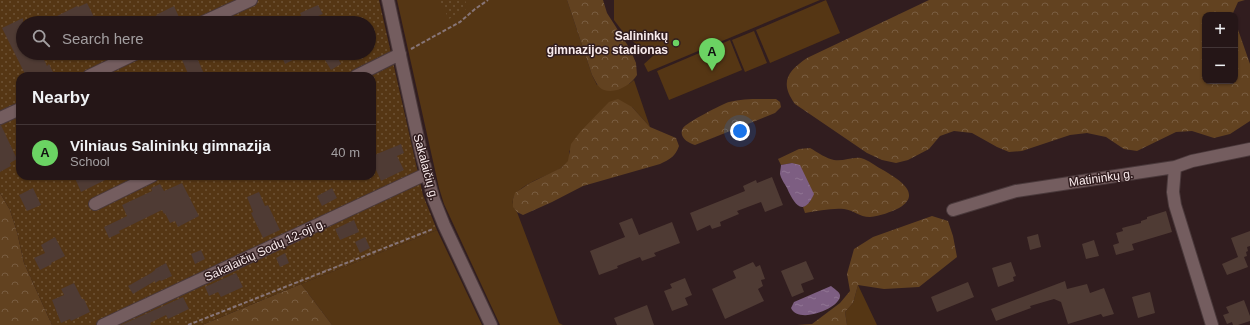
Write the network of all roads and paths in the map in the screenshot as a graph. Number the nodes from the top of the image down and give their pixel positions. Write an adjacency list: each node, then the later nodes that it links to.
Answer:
1 (251, 0): 4 (street)
2 (388, 0): 5 (street, Sakalaičių g.)
3 (488, 0): 5 (path)
4 (217, 16)
5 (400, 54): 8 (street); 13 (street, Sakalaičių g.)
6 (122, 60): 7 (street)
7 (97, 72)
8 (364, 72)
9 (16, 111): 10 (street)
10 (0, 118)
11 (1250, 149): 12 (street, Matininkų g.)
12 (1175, 167): 16 (street, Matininkų g.); 21 (street)
13 (426, 174): 17 (street, Sakalaičių g.); 18 (street, Sakalaičių Sodų 12-oji g.)
14 (144, 180): 15 (street)
15 (96, 204)
16 (953, 210)
17 (444, 225): 19 (path); 20 (street, Sakalaičių g.)
18 (103, 325)
19 (188, 325)
20 (491, 325)
21 (1212, 325)

